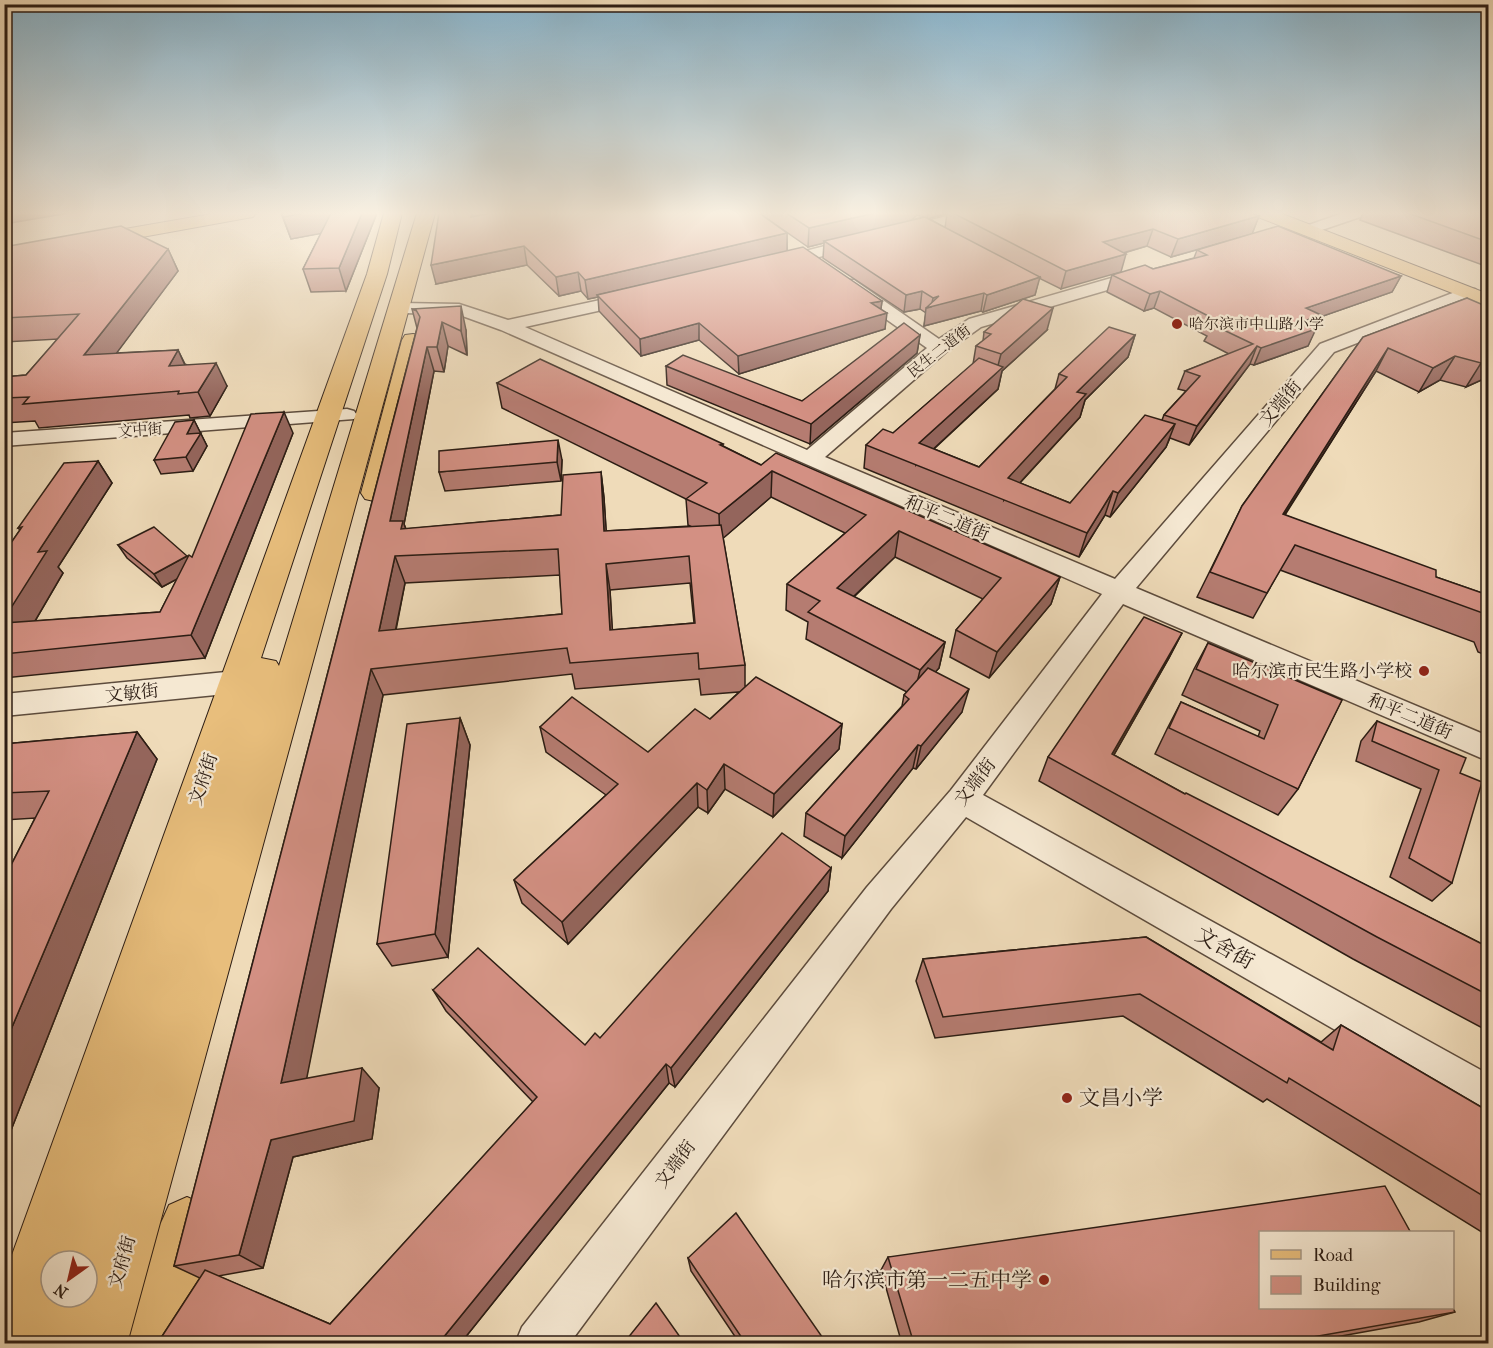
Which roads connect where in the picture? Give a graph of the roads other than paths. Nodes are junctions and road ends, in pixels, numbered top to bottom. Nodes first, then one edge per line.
1 (376, 276) edge
2 (387, 276) edge
3 (416, 276) edge
4 (423, 276) edge
5 (837, 276) edge
6 (1137, 276) edge
7 (1431, 276) edge
8 (1039, 288) edge
9 (657, 292) edge
10 (1482, 296) edge
11 (1060, 299) junction
12 (411, 308) junction
13 (507, 326) junction
14 (939, 348) junction
15 (337, 416) junction
16 (4, 440) edge
17 (810, 459) junction
18 (1119, 591) junction
19 (336, 642) edge
20 (248, 681) junction
21 (4, 705) edge
22 (1488, 749) edge
23 (963, 799) junction
24 (1488, 1096) edge
25 (194, 1194) edge
26 (77, 1249) edge
27 (58, 1309) edge
28 (8, 1344) edge
29 (47, 1344) edge
30 (99, 1344) edge
31 (156, 1344) edge
32 (539, 1344) edge

1 - 15 main road, 文府街
2 - 15 main road, 文府街
3 - 12 main road, 文府街
4 - 12 main road
5 - 14 street
6 - 11 street, 民生二道街
7 - 10 main road
8 - 11 street
9 - 13 street
10 - 18 street, 文端街
11 - 14 street, 民生二道街
12 - 13 street, 和平二道街
12 - 19 main road
12 - 30 main road, 文府街
13 - 17 street, 和平二道街
14 - 17 street, 民生二道街
15 - 16 street, 文中街
15 - 20 main road, 文府街
17 - 18 street, 和平二道街
18 - 22 street, 和平二道街
18 - 23 street, 文端街
20 - 21 street, 文敏街
20 - 26 main road, 文府街
20 - 28 main road, 文府街
23 - 24 street, 文舍街
23 - 32 street, 文端街
25 - 31 main road
27 - 29 main road

